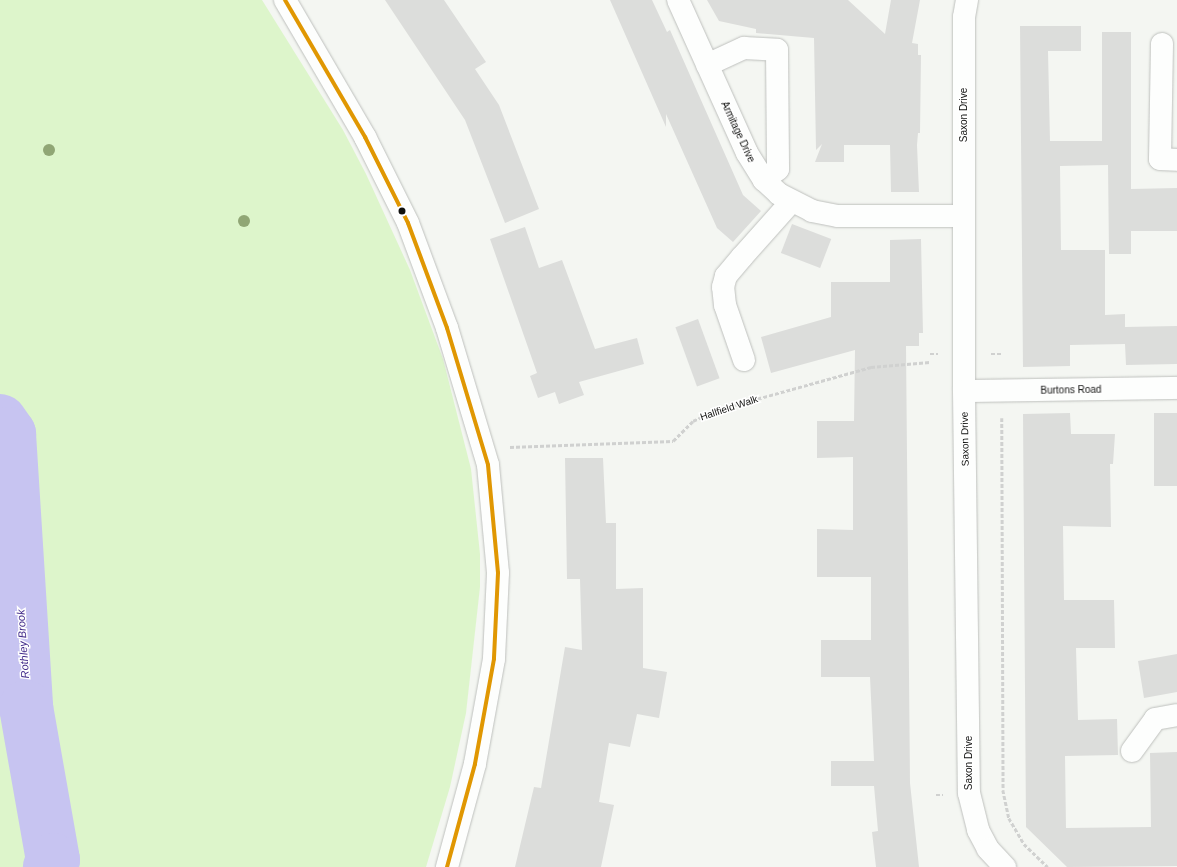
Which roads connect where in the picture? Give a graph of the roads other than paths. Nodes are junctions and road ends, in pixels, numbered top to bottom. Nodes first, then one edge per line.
1 (285, 0) edge
2 (678, 0) edge
3 (966, 0) edge
4 (1162, 44) dead end
5 (707, 65) junction
6 (1177, 160) edge
7 (764, 180) junction
8 (791, 202) junction
9 (964, 216) junction
10 (744, 360) dead end
11 (1177, 388) edge
12 (964, 391) junction
13 (1177, 715) edge
14 (1132, 751) dead end
15 (995, 864) edge
16 (447, 867) edge

1 - 16 street
2 - 5 street, Armitage Drive
3 - 9 street, Saxon Drive
4 - 6 street
5 - 7 street, Armitage Drive
5 - 7 street
7 - 8 street, Armitage Drive
8 - 9 street, Armitage Drive
8 - 10 street
9 - 12 street, Saxon Drive
11 - 12 street, Burtons Road
12 - 15 street, Saxon Drive
13 - 14 street

